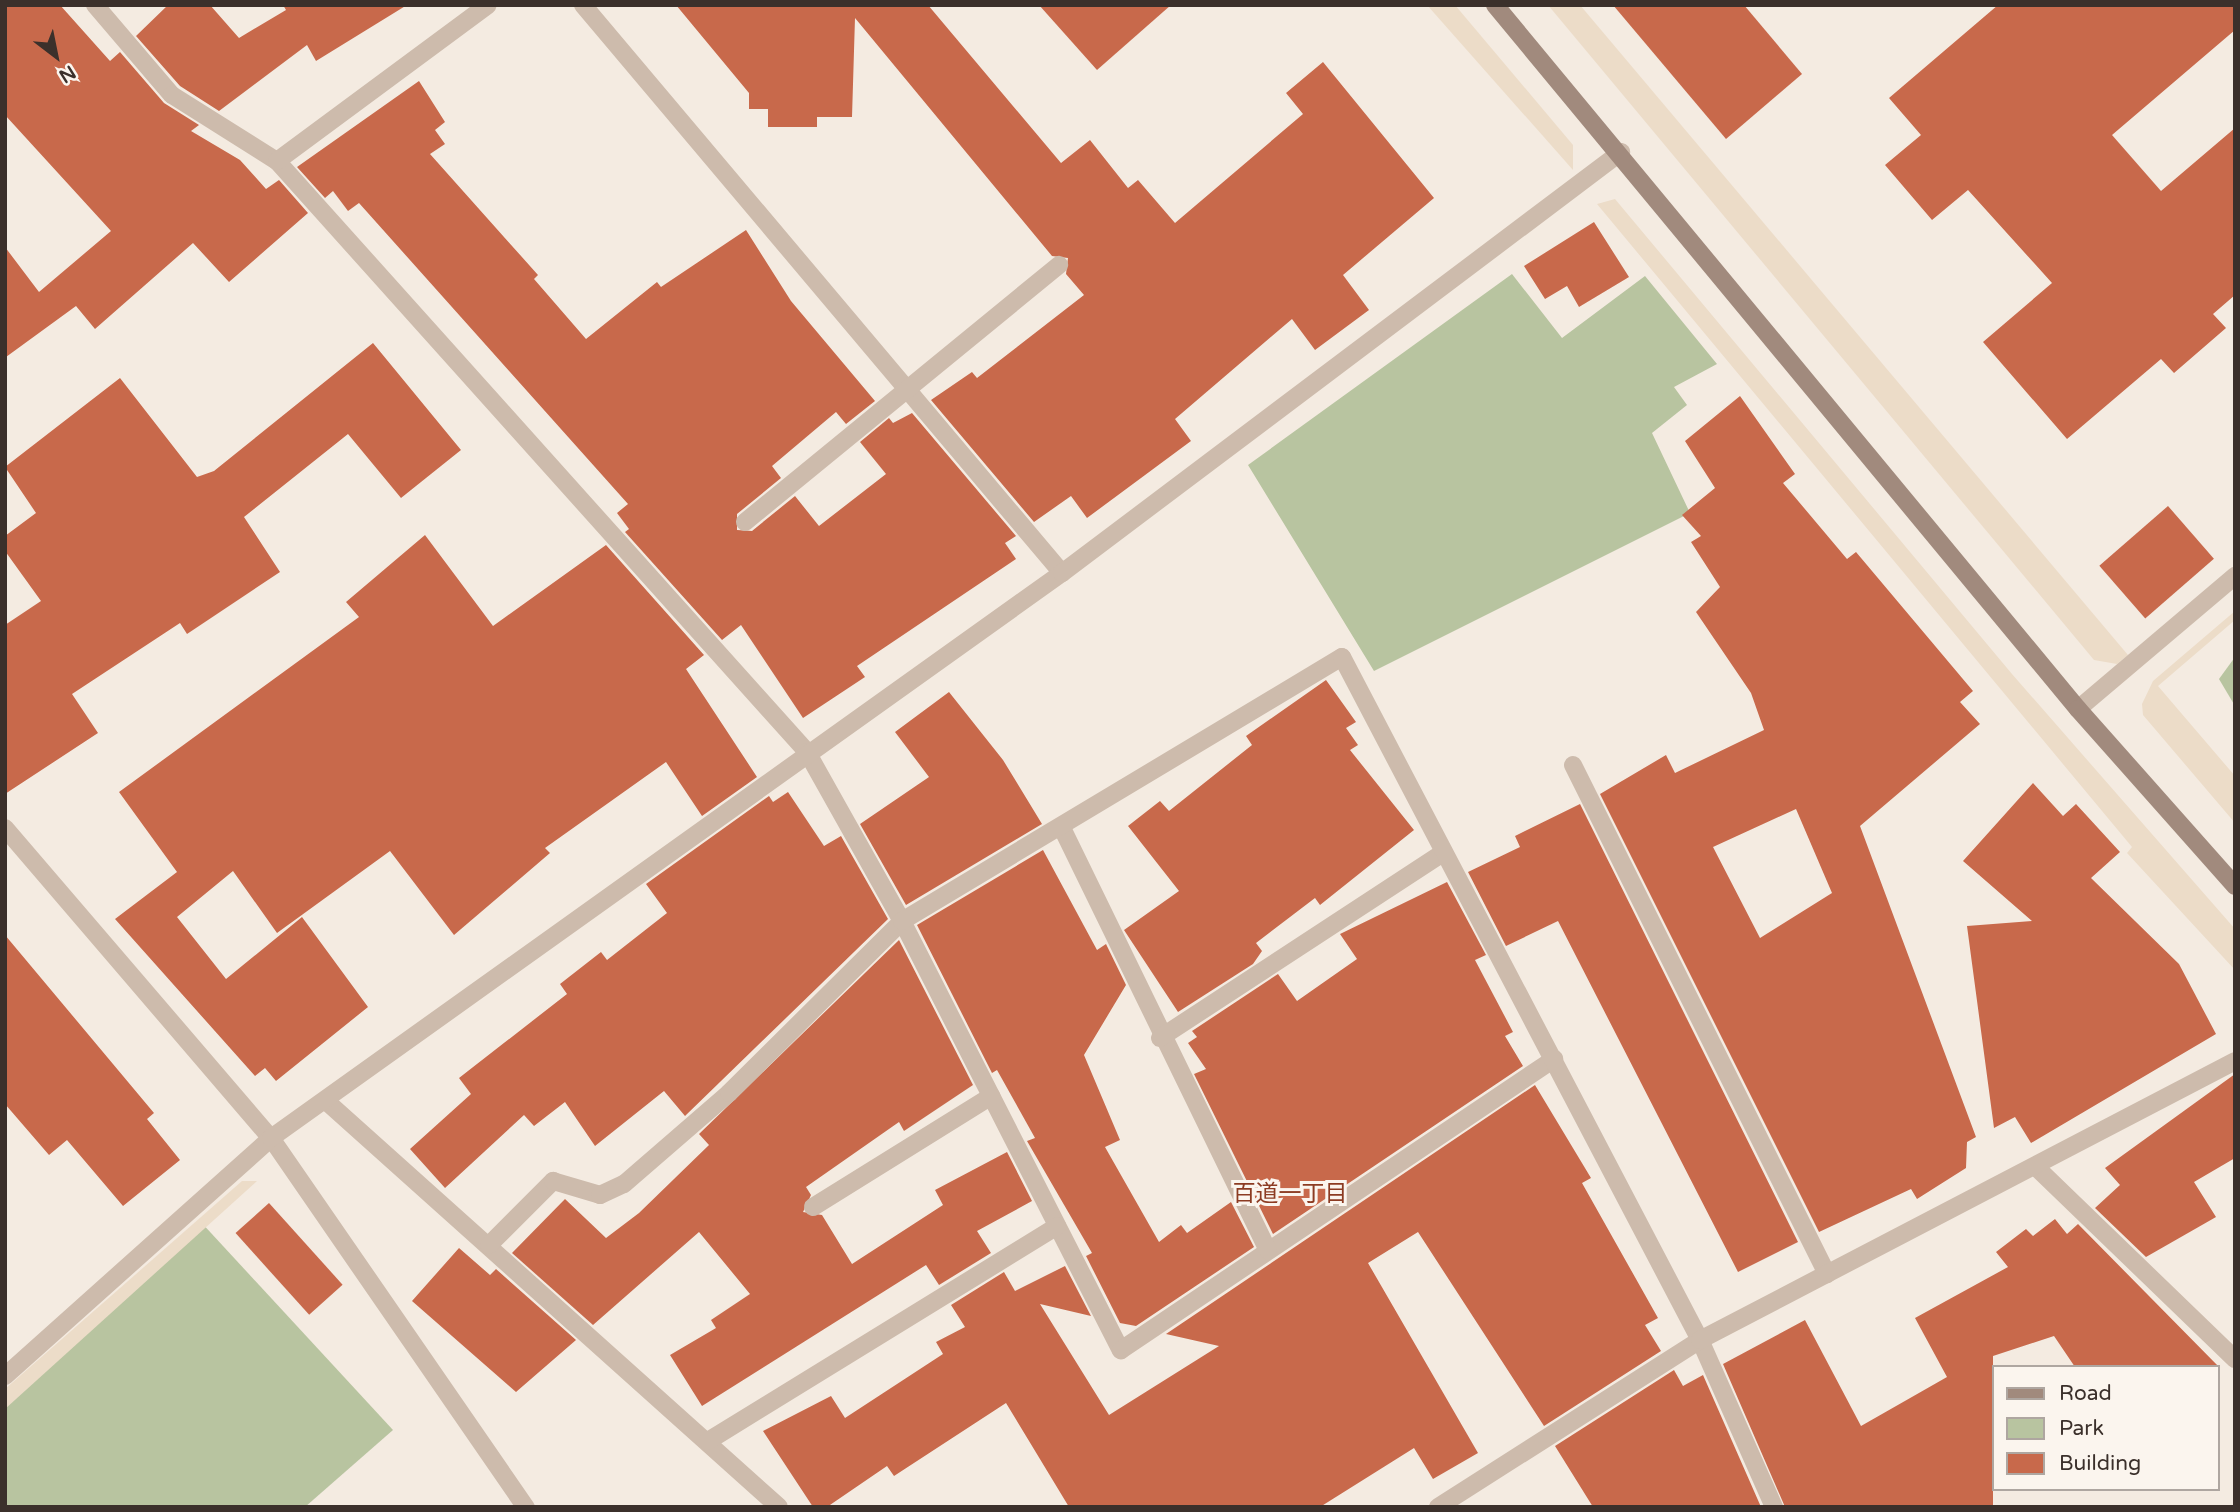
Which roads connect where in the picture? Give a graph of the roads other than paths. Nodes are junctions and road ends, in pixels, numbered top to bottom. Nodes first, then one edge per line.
1 (95, 5) edge
2 (488, 5) edge
3 (583, 5) edge
4 (1494, 5) edge
5 (1621, 152) junction
6 (277, 161) junction
7 (1059, 265) dead end
8 (907, 390) junction
9 (744, 522) dead end
10 (1062, 573) junction
11 (2235, 576) edge
12 (2078, 709) junction
13 (807, 752) junction
14 (1573, 765) dead end
15 (5, 828) edge
16 (1062, 828) junction
17 (1444, 852) junction
18 (2235, 886) edge
19 (902, 921) junction
20 (1160, 1038) junction
21 (1554, 1059) junction
22 (2235, 1061) edge
23 (991, 1096) junction
24 (326, 1101) junction
25 (271, 1138) junction
26 (2037, 1168) junction
27 (813, 1207) dead end
28 (1057, 1226) junction
29 (489, 1245) junction
30 (1268, 1251) junction
31 (1827, 1275) junction
32 (1700, 1340) junction
33 (2235, 1359) edge
34 (5, 1376) edge
35 (708, 1441) junction
36 (526, 1507) edge
37 (779, 1507) edge
38 (1438, 1507) edge
39 (1774, 1507) edge

1 - 6 street
2 - 6 street
3 - 8 street
4 - 5 street
5 - 10 street
5 - 12 street
6 - 13 street
7 - 8 street
8 - 9 street
8 - 10 street
10 - 13 street
11 - 12 street
12 - 18 street
13 - 19 street
13 - 24 street
14 - 31 street
15 - 25 street
16 - 17 street
16 - 19 street
16 - 20 street
17 - 20 street
17 - 21 street
19 - 23 street
19 - 29 street
20 - 30 street
21 - 30 street
21 - 32 street
22 - 26 street
23 - 27 street
23 - 28 street
24 - 25 street
24 - 29 street
25 - 34 street
25 - 36 street
26 - 31 street
26 - 33 street
28 - 30 street
28 - 35 street
29 - 35 street
31 - 32 street
32 - 38 street
32 - 39 street
35 - 37 street

